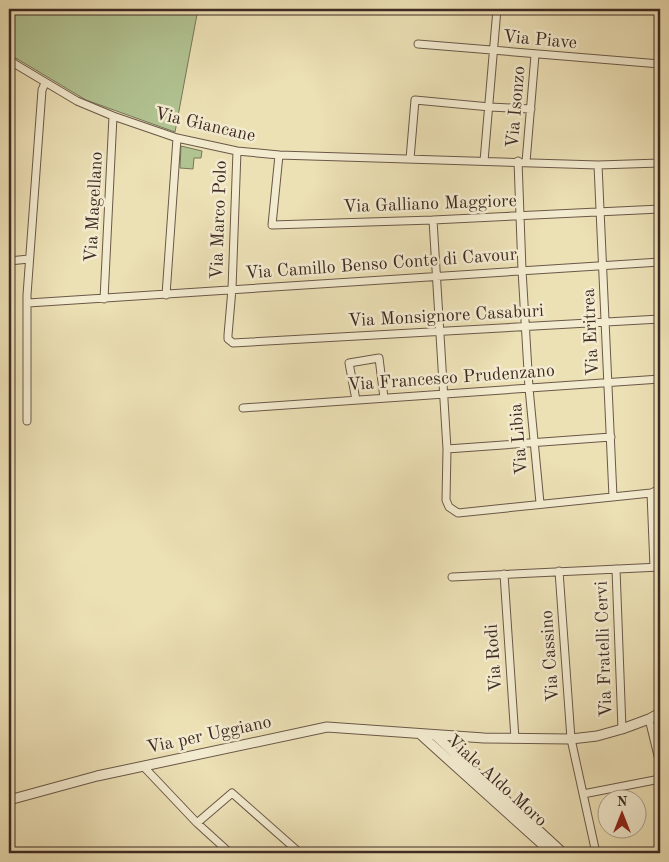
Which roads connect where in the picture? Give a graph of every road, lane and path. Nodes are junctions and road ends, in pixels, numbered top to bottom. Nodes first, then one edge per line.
1 (496, 9) edge
2 (418, 44) dead end
3 (493, 51) junction
4 (535, 55) junction
5 (9, 59) edge
6 (660, 64) edge
7 (45, 82) junction
8 (490, 107) junction
9 (531, 109) junction
10 (113, 116) junction
11 (177, 138) junction
12 (237, 151) junction
13 (279, 155) junction
14 (410, 159) junction
15 (484, 161) junction
16 (518, 162) junction
17 (526, 162) junction
18 (660, 163) edge
19 (598, 165) junction
20 (660, 209) edge
21 (601, 212) junction
22 (520, 215) junction
23 (432, 220) junction
24 (29, 259) junction
25 (9, 261) edge
26 (660, 262) edge
27 (603, 266) junction
28 (522, 270) junction
29 (435, 276) junction
30 (232, 289) junction
31 (166, 295) junction
32 (104, 299) junction
33 (28, 303) junction
34 (660, 319) edge
35 (606, 321) junction
36 (526, 326) junction
37 (439, 331) junction
38 (233, 343) joint
39 (660, 379) edge
40 (609, 382) junction
41 (529, 388) junction
42 (443, 394) junction
43 (384, 398) junction
44 (356, 400) junction
45 (243, 408) dead end
46 (27, 421) dead end
47 (611, 437) junction
48 (535, 443) junction
49 (447, 449) junction
50 (660, 489) edge
51 (651, 493) junction
52 (613, 496) junction
53 (540, 503) junction
54 (657, 567) edge
55 (616, 569) junction
56 (559, 572) junction
57 (504, 574) junction
58 (452, 577) dead end
59 (660, 712) edge
60 (650, 718) junction
61 (622, 729) junction
62 (420, 734) junction
63 (434, 735) junction
64 (571, 738) junction
65 (514, 739) junction
66 (660, 764) edge
67 (143, 766) junction
68 (660, 779) edge
69 (583, 794) junction
70 (9, 800) edge
71 (197, 823) junction
72 (230, 853) edge
73 (300, 853) edge
74 (552, 853) edge
75 (563, 853) edge
76 (596, 853) edge

1 - 3 street
2 - 3 street, Via Piave
3 - 4 street, Via Piave
3 - 8 street
4 - 6 street, Via Piave
4 - 9 street, Via Isonzo
5 - 7 street, Via Giancane
7 - 10 street, Via Giancane
7 - 24 street
8 - 9 street
8 - 14 street
8 - 15 street
9 - 17 street, Via Isonzo
10 - 11 street, Via Giancane
10 - 32 street, Via Magellano
11 - 12 street, Via Giancane
11 - 31 street
12 - 13 street, Via Giancane
12 - 30 street, Via Marco Polo
13 - 14 street, Via Giancane
13 - 23 street, Via Galliano Maggiore
14 - 15 street, Via Giancane
15 - 16 street, Via Giancane
16 - 17 street, Via Giancane
16 - 22 street, Via Libia
17 - 19 street, Via Giancane
18 - 19 street, Via Giancane
19 - 21 street, Via Eritrea
20 - 21 street, Via Galliano Maggiore
21 - 22 street, Via Galliano Maggiore
21 - 27 street, Via Eritrea
22 - 23 street, Via Galliano Maggiore
22 - 28 street, Via Libia
23 - 29 street
24 - 25 street
24 - 33 street
26 - 27 street, Via Camillo Benso Conte di Cavour
27 - 28 street, Via Camillo Benso Conte di Cavour
27 - 35 street, Via Eritrea
28 - 29 street, Via Camillo Benso Conte di Cavour
28 - 36 street, Via Libia
29 - 30 street, Via Camillo Benso Conte di Cavour
29 - 37 street
30 - 31 street, Via Camillo Benso Conte di Cavour
30 - 38 street, Via Marco Polo
31 - 32 street, Via Camillo Benso Conte di Cavour
32 - 33 street, Via Camillo Benso Conte di Cavour
33 - 46 street
34 - 35 street, Via Monsignore Casaburi
35 - 36 street, Via Monsignore Casaburi
35 - 40 street, Via Eritrea
36 - 37 street, Via Monsignore Casaburi
36 - 41 street, Via Libia
37 - 38 street, Via Monsignore Casaburi
37 - 42 street
39 - 40 street, Via Francesco Prudenzano
40 - 41 street, Via Francesco Prudenzano
40 - 47 street, Via Eritrea
41 - 42 street, Via Francesco Prudenzano
41 - 48 street, Via Libia
42 - 43 street, Via Francesco Prudenzano
42 - 49 street
43 - 44 street, Via Francesco Prudenzano
43 - 44 street
44 - 45 street, Via Francesco Prudenzano
47 - 48 street
47 - 52 street, Via Eritrea
48 - 49 street
48 - 53 street, Via Libia
49 - 53 street
50 - 51 street
51 - 52 street
51 - 54 street
52 - 53 street
54 - 55 street
55 - 56 street
55 - 61 street, Via Fratelli Cervi
56 - 57 street
56 - 64 street, Via Cassino
57 - 58 street
57 - 65 street, Via Rodi
59 - 60 street
60 - 61 street
60 - 66 street
61 - 64 street
62 - 63 street, Via per Uggiano
62 - 67 street, Via per Uggiano
62 - 74 street, Viale Aldo Moro
63 - 65 street
63 - 75 street, Viale Aldo Moro
64 - 65 street
64 - 69 street, Via Cassino
67 - 70 street, Via per Uggiano
67 - 71 street
68 - 69 street
69 - 76 street, Via Cassino
71 - 72 street
71 - 73 street

